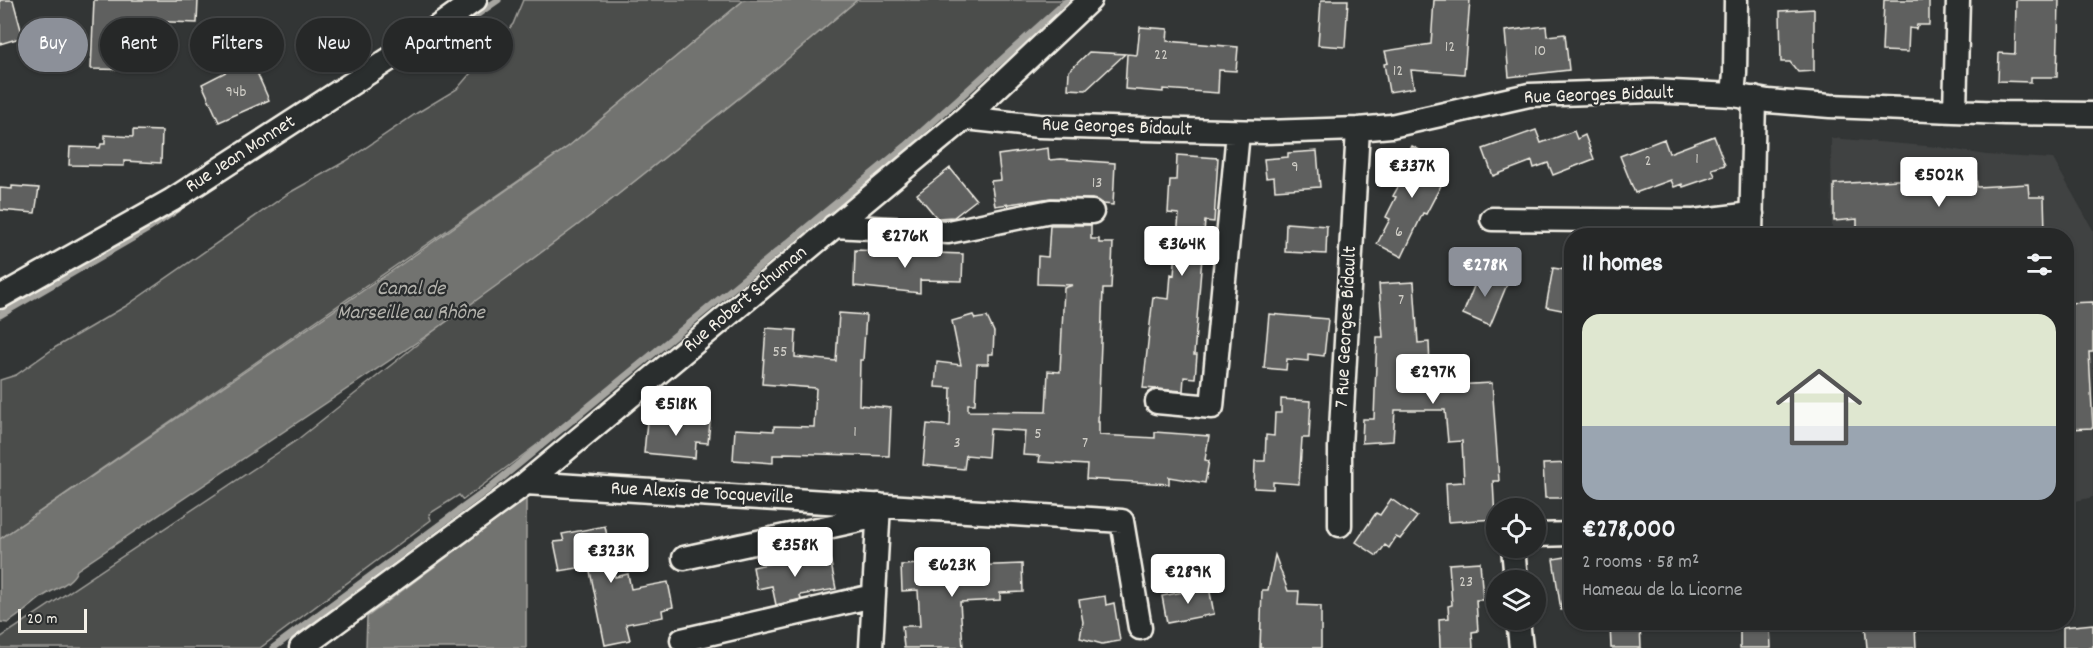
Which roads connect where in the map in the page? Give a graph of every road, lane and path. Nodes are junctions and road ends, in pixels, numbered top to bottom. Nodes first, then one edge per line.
1 (475, 0) edge
2 (1090, 0) edge
3 (1736, 0) edge
4 (1958, 0) edge
5 (1744, 97) junction
6 (1955, 110) junction
7 (2093, 114) edge
8 (965, 118) junction
9 (1358, 129) junction
10 (1238, 132) junction
11 (1092, 212) dead end
12 (1492, 219) dead end
13 (1751, 225) edge
14 (834, 226) junction
15 (0, 297) edge
16 (1156, 402) dead end
17 (526, 483) junction
18 (879, 510) junction
19 (1340, 525) dead end
20 (1564, 534) edge
21 (1546, 535) edge
22 (684, 558) dead end
23 (873, 596) junction
24 (1140, 628) dead end
25 (1519, 630) edge
26 (682, 640) dead end
27 (302, 648) edge
28 (870, 648) edge
29 (1521, 648) edge

1 - 15 street, Rue Jean Monnet
2 - 8 street, Rue Robert Schuman
3 - 5 street
4 - 6 street
5 - 6 street, Rue Georges Bidault
5 - 9 street, Rue Georges Bidault
5 - 13 street
6 - 7 street, Rue Georges Bidault
8 - 10 street, Rue Georges Bidault
8 - 14 street, Rue Robert Schuman
9 - 10 street, Rue Georges Bidault
9 - 19 street, 7 Rue Georges Bidault
10 - 16 street
11 - 14 street
12 - 13 street
14 - 17 street, Rue Robert Schuman
17 - 18 street, Rue Alexis de Tocqueville
17 - 27 street, Rue Robert Schuman
18 - 22 street
18 - 23 street
18 - 24 street, Rue Alexis de Tocqueville
20 - 21 street
23 - 26 street
23 - 28 street
25 - 29 street

